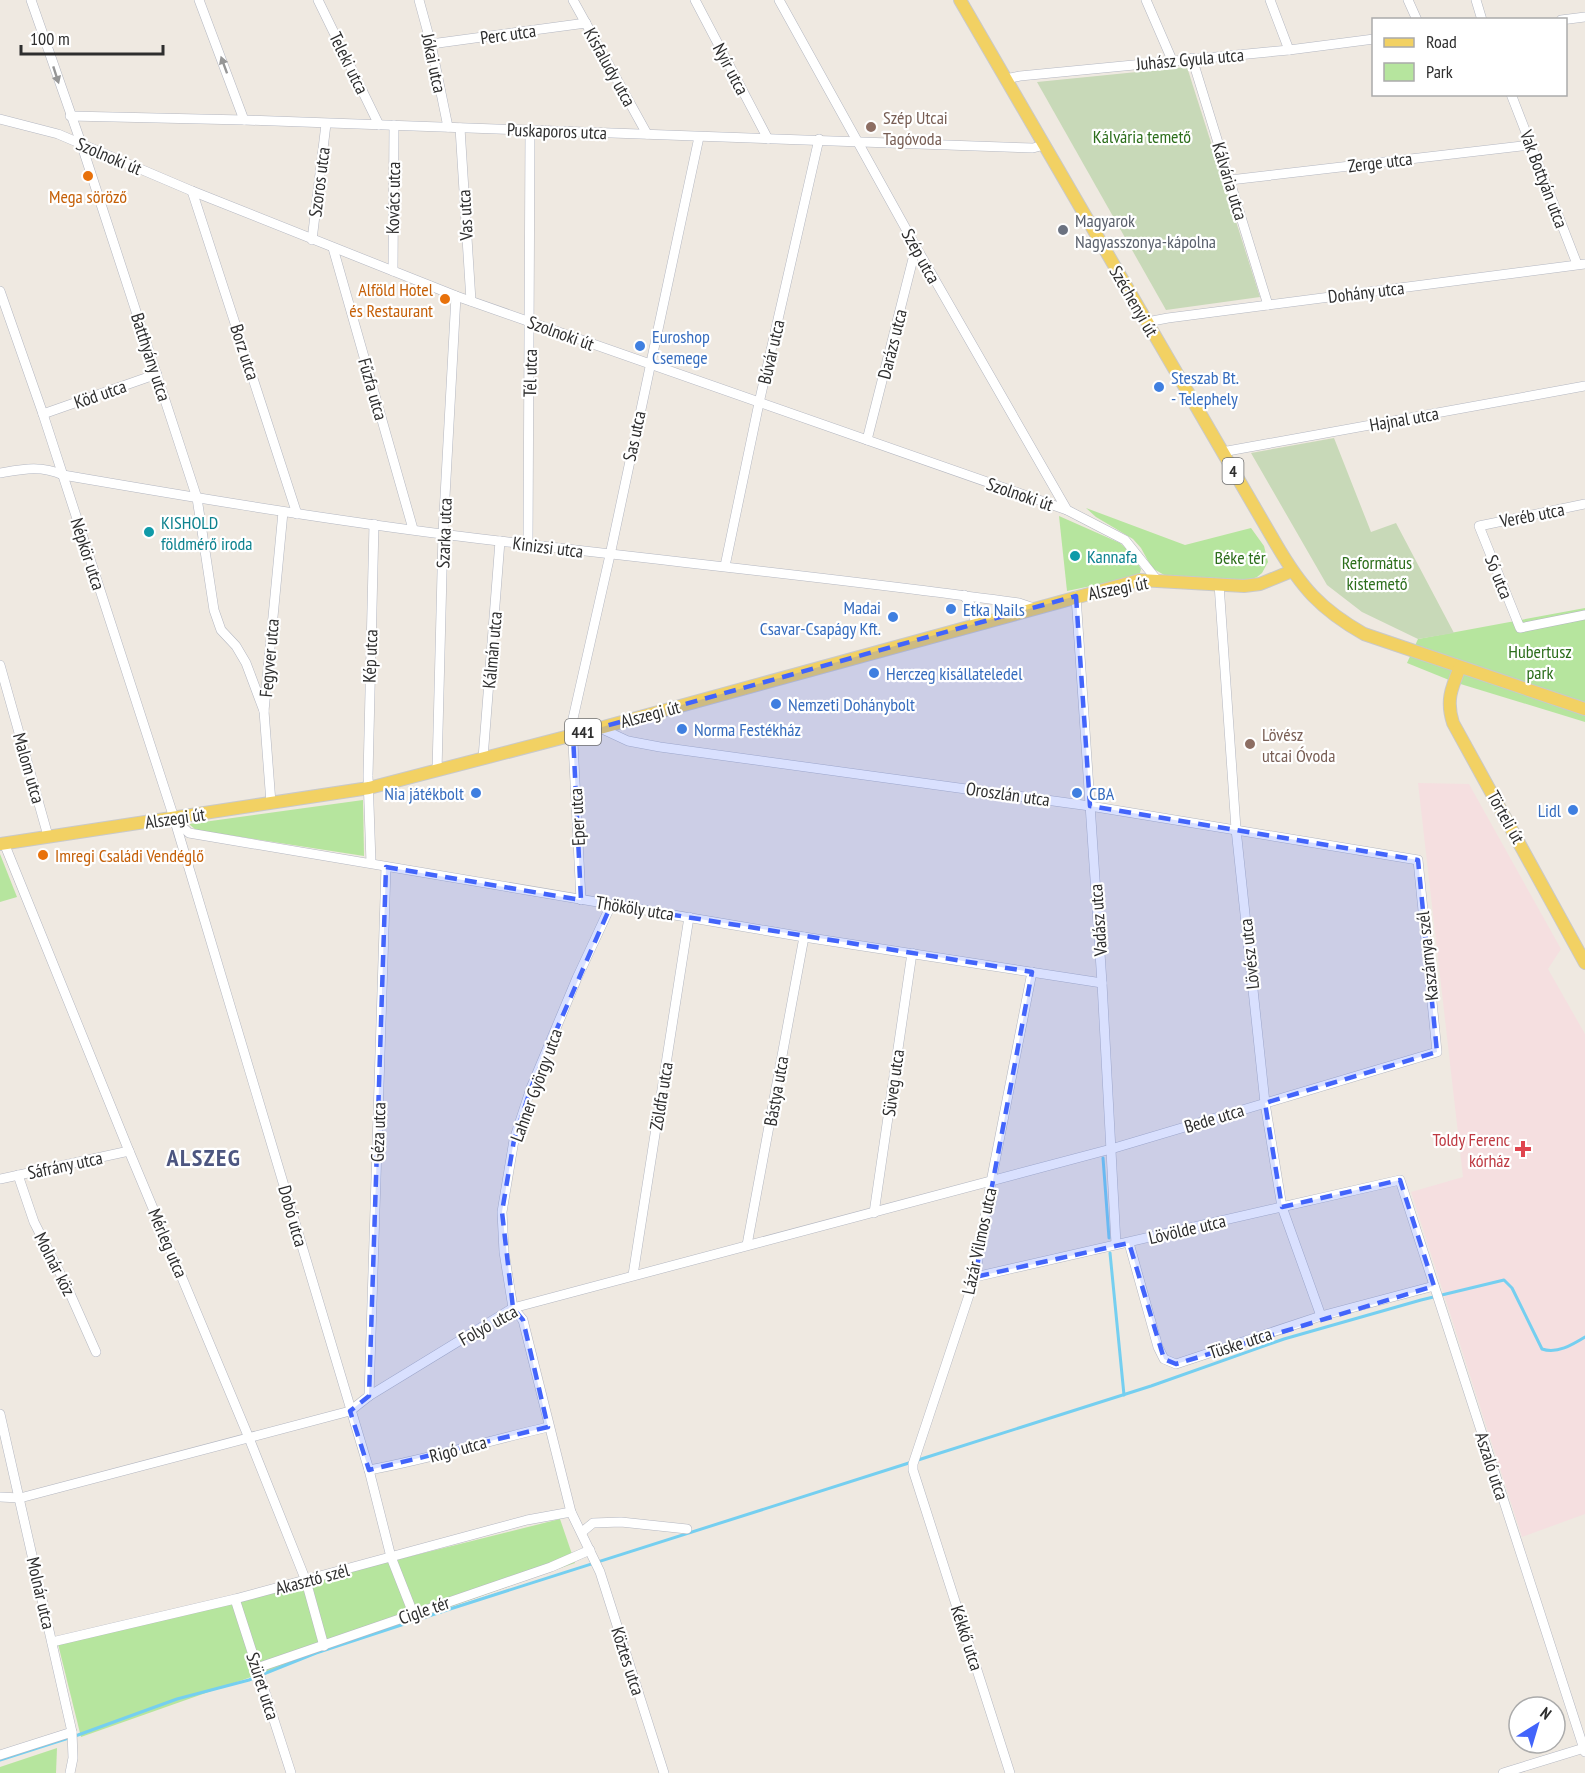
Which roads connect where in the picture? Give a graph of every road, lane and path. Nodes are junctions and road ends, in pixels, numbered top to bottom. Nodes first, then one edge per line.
1 (31, 0) edge
2 (199, 0) edge
3 (318, 0) edge
4 (419, 0) edge
5 (573, 0) edge
6 (695, 0) edge
7 (779, 0) edge
8 (960, 0) edge
9 (1146, 0) edge
10 (1270, 0) edge
11 (1408, 0) edge
12 (1476, 0) edge
13 (1585, 17) edge
14 (1416, 18) edge
15 (1481, 18) edge
16 (1567, 19) edge
17 (586, 23) junction
18 (1372, 39) edge
19 (431, 44) junction
20 (1289, 50) junction
21 (1192, 58) junction
22 (1172, 60) junction
23 (1006, 80) junction
24 (1512, 96) edge
25 (70, 116) junction
26 (0, 118) edge
27 (244, 120) junction
28 (326, 124) junction
29 (379, 125) junction
30 (394, 126) junction
31 (448, 127) junction
32 (460, 128) junction
33 (530, 131) junction
34 (646, 134) junction
35 (699, 137) junction
36 (768, 139) junction
37 (819, 139) junction
38 (858, 141) junction
39 (81, 143) junction
40 (1044, 145) junction
41 (1530, 145) junction
42 (1230, 180) junction
43 (192, 191) junction
44 (312, 240) junction
45 (916, 247) junction
46 (333, 248) junction
47 (1581, 264) edge
48 (393, 271) junction
49 (0, 291) edge
50 (456, 296) junction
51 (471, 301) junction
52 (1268, 305) junction
53 (530, 321) junction
54 (1147, 322) junction
55 (649, 365) junction
56 (157, 374) junction
57 (1585, 386) edge
58 (759, 403) junction
59 (43, 414) junction
60 (867, 440) junction
61 (1222, 452) junction
62 (0, 473) edge
63 (63, 475) junction
64 (197, 498) junction
65 (1585, 504) edge
66 (1067, 510) junction
67 (284, 512) junction
68 (297, 514) junction
69 (374, 524) junction
70 (1479, 526) joint
71 (412, 529) junction
72 (443, 533) junction
73 (500, 541) junction
74 (528, 544) junction
75 (1276, 544) junction
76 (610, 555) junction
77 (725, 566) junction
78 (1292, 571) junction
79 (1156, 580) junction
80 (1219, 584) junction
81 (1260, 584) junction
82 (964, 595) junction
83 (1076, 596) junction
84 (1034, 608) junction
85 (1585, 615) edge
86 (976, 624) junction
87 (0, 665) edge
88 (1460, 667) junction
89 (1585, 710) edge
90 (264, 711) junction
91 (600, 728) junction
92 (573, 735) junction
93 (483, 758) junction
94 (436, 771) junction
95 (369, 788) junction
96 (270, 803) junction
97 (1090, 806) junction
98 (174, 818) junction
99 (1236, 830) junction
100 (48, 836) junction
101 (2, 843) edge
102 (1418, 860) joint
103 (371, 863) junction
104 (386, 867) junction
105 (581, 900) junction
106 (611, 905) junction
107 (689, 917) junction
108 (804, 937) junction
109 (912, 953) junction
110 (1585, 963) edge
111 (1032, 972) junction
112 (1102, 983) junction
113 (1437, 1052) joint
114 (1265, 1103) junction
115 (1111, 1149) junction
116 (129, 1151) junction
117 (18, 1175) junction
118 (0, 1179) edge
119 (1400, 1180) joint
120 (991, 1182) junction
121 (1282, 1207) junction
122 (874, 1213) junction
123 (1129, 1243) junction
124 (1116, 1244) junction
125 (747, 1245) junction
126 (633, 1275) junction
127 (975, 1277) junction
128 (1435, 1288) junction
129 (513, 1308) junction
130 (1321, 1316) junction
131 (96, 1352) dead end
132 (369, 1396) junction
133 (350, 1411) junction
134 (0, 1414) edge
135 (548, 1427) junction
136 (249, 1438) junction
137 (369, 1470) junction
138 (0, 1497) edge
139 (20, 1498) junction
140 (924, 1503) joint
141 (571, 1512) junction
142 (687, 1529) dead end
143 (582, 1532) junction
144 (590, 1550) junction
145 (391, 1557) junction
146 (306, 1581) junction
147 (235, 1599) junction
148 (413, 1613) junction
149 (52, 1642) junction
150 (324, 1646) junction
151 (259, 1673) junction
152 (72, 1736) junction
153 (1584, 1750) edge
154 (0, 1755) edge
155 (70, 1773) edge
156 (291, 1773) edge
157 (664, 1773) edge
158 (1010, 1773) edge
159 (1503, 1773) edge

1 -> 25 street, Batthyány utca
27 -> 2 street
3 - 29 street, Teleki utca
4 - 19 street, Jókai utca
5 - 17 street, Kisfaludy utca
6 - 36 street, Nyír utca
7 - 38 street, Szép utca
8 - 23 main road, Széchenyi út / 4
9 - 22 street
10 - 20 street
11 - 14 street
12 - 15 street
13 - 16 street
17 - 19 street, Perc utca
17 - 34 street, Kisfaludy utca
18 - 20 street, Juhász Gyula utca
19 - 31 street, Jókai utca
20 - 21 street, Juhász Gyula utca
21 - 22 street, Juhász Gyula utca
21 - 42 street, Kálvária utca
22 - 23 street, Juhász Gyula utca
23 - 40 main road, Széchenyi út / 4
24 - 41 street, Vak Bottyán utca
25 - 27 street, Puskaporos utca
25 - 39 street, Batthyány utca
26 - 39 street, Szolnoki út
27 - 28 street, Puskaporos utca
28 - 29 street, Puskaporos utca
28 - 44 street, Szoros utca
29 - 30 street, Puskaporos utca
30 - 31 street, Puskaporos utca
30 - 48 street, Kovács utca
31 - 32 street, Puskaporos utca
32 - 33 street, Puskaporos utca
32 - 51 street, Vas utca
33 - 34 street, Puskaporos utca
33 - 53 street, Tél utca
34 - 35 street, Puskaporos utca
35 - 36 street, Puskaporos utca
35 - 55 street, Sas utca
36 - 37 street, Puskaporos utca
37 - 38 street, Puskaporos utca
37 - 58 street, Búvár utca
38 - 40 street, Puskaporos utca
38 - 45 street, Szép utca
39 - 43 street, Szolnoki út
39 - 56 street, Batthyány utca
40 - 54 main road, Széchenyi út / 4
41 - 42 street, Zerge utca
41 - 47 street, Vak Bottyán utca
42 - 52 street, Kálvária utca
43 - 44 street, Szolnoki út
43 - 68 street, Borz utca
44 - 46 street, Szolnoki út
45 - 60 street, Darázs utca
45 - 66 street, Szép utca
46 - 48 street, Szolnoki út
46 - 71 street, Fűzfa utca
47 - 52 street, Dohány utca
48 - 50 street, Szolnoki út
49 - 59 street, Népkör utca
50 - 51 street, Szolnoki út
50 - 72 street, Szarka utca
51 - 53 street, Szolnoki út
52 - 54 street, Dohány utca
53 - 55 street, Szolnoki út
53 - 74 street, Tél utca
54 - 61 main road, Széchenyi út / 4
55 - 58 street, Szolnoki út
55 - 76 street, Sas utca
56 - 59 street, Köd utca
56 - 64 street, Batthyány utca
57 - 61 street, Hajnal utca
58 - 60 street, Szolnoki út
58 - 77 street, Búvár utca
59 - 63 street, Népkör utca
60 - 66 street, Szolnoki út
61 - 75 main road, Széchenyi út / 4
62 - 63 street, Kinizsi utca
63 - 64 street, Kinizsi utca
63 - 98 street, Népkör utca
64 - 67 street, Kinizsi utca
64 - 90 street, Batthyány utca
65 - 70 street, Veréb utca
66 - 79 street, Szolnoki út
67 - 68 street, Kinizsi utca
67 - 90 street, Fegyver utca
68 - 69 street, Kinizsi utca
69 - 71 street, Kinizsi utca
69 - 95 street, Kép utca
70 - 85 street, Só utca
71 - 72 street, Kinizsi utca
72 - 73 street, Kinizsi utca
72 - 94 street, Szarka utca
73 - 74 street, Kinizsi utca
73 - 93 street, Kálmán utca
74 - 76 street, Kinizsi utca
75 - 78 main road, Széchenyi út / 4
75 - 81 main road
76 - 77 street, Kinizsi utca
76 - 92 street, Sas utca
77 - 82 street, Kinizsi utca
78 - 81 main road, Alszegi út / 441
78 - 88 main road, Széchenyi út / 4
79 - 80 main road, Alszegi út / 441
79 - 83 main road, Alszegi út / 441
80 - 81 main road, Alszegi út / 441
80 - 99 street, Lövész utca
82 - 84 street, Kinizsi utca
82 - 86 street
83 - 84 main road, Alszegi út / 441
83 - 97 street, Vadász utca
84 - 86 main road, Alszegi út / 441
86 - 91 main road, Alszegi út / 441
87 - 100 street, Malom utca
88 - 89 main road, 4
88 - 110 main road, Törteli út
90 - 96 street, Fegyver utca
91 - 92 main road, Alszegi út / 441
91 - 97 street, Oroszlán utca
92 - 93 main road, Alszegi út / 441
92 - 105 street, Eper utca
93 - 94 main road, Alszegi út / 441
94 - 95 main road, Alszegi út / 441
95 - 96 main road, Alszegi út / 441
95 - 103 street
96 - 98 main road, Alszegi út / 441
97 - 99 street, Oroszlán utca
97 - 112 street, Vadász utca
98 - 100 main road, Alszegi út / 441
98 - 103 street, Thököly utca
98 - 133 street, Dobó utca
99 - 102 street, Oroszlán utca
99 - 114 street, Lövész utca
100 - 101 main road, Alszegi út / 441
101 - 116 street, Mérleg utca
102 - 113 street, Kaszárnya szél
103 - 104 street, Thököly utca
104 - 105 street, Thököly utca
104 - 132 street, Géza utca
105 - 106 street, Thököly utca
106 - 107 street, Thököly utca
106 - 129 street, Lahner György utca
107 - 108 street, Thököly utca
107 - 126 street, Zöldfa utca
108 - 109 street, Thököly utca
108 - 125 street, Bástya utca
109 - 111 street, Thököly utca
109 - 122 street, Süveg utca
111 - 112 street, Thököly utca
111 - 120 street, Lázár Vilmos utca
112 - 115 street, Vadász utca
113 - 114 street, Bede utca
114 - 115 street, Bede utca
114 - 121 street, Lövész utca
115 - 120 street, Bede utca
115 - 124 street, Vadász utca
116 - 117 street, Sáfrány utca
116 - 136 street, Mérleg utca
117 - 118 street, Sáfrány utca
117 - 131 street, Molnár köz
119 - 121 street, Lövölde utca
119 - 128 street, Aszaló utca
120 - 122 street, Folyó utca
120 - 127 street, Lázár Vilmos utca
121 - 123 street, Lövölde utca
121 - 130 street, Lövész utca
122 - 125 street, Folyó utca
123 - 124 street, Lövölde utca
123 - 130 street, Tüske utca
124 - 127 street, Lövölde utca
125 - 126 street, Folyó utca
126 - 129 street, Folyó utca
127 - 140 street, Lázár Vilmos utca
128 - 130 street, Tüske utca
128 - 153 street, Aszaló utca
129 - 132 street, Folyó utca
129 - 135 street, Lahner György utca
132 - 133 street, Folyó utca
133 - 136 street, Folyó utca
133 - 137 street, Dobó utca
134 - 139 street, Molnár utca
135 - 137 street, Rigó utca
135 - 141 street, Lahner György utca
136 - 139 street, Folyó utca
136 - 146 street, Mérleg utca
137 - 145 street, Dobó utca
138 - 139 street, Folyó utca
139 - 149 street, Molnár utca
140 - 158 street, Kékkő utca
141 - 143 street, Lahner György utca
141 - 145 street, Akasztó szél
142 - 143 street
143 - 144 street, Lahner György utca
144 - 148 street, Cigle tér
144 - 157 street, Köztes utca
145 - 146 street, Akasztó szél
145 - 148 street, Dobó utca
146 - 147 street, Akasztó szél
146 - 150 street, Mérleg utca
147 - 149 street, Akasztó szél
147 - 151 street, Szüret utca
148 - 150 street, Cigle tér
149 - 152 street, Molnár utca
150 - 151 street, Cigle tér
151 - 156 street, Szüret utca
152 - 154 street
152 - 155 street, Molnár utca
153 - 159 street

